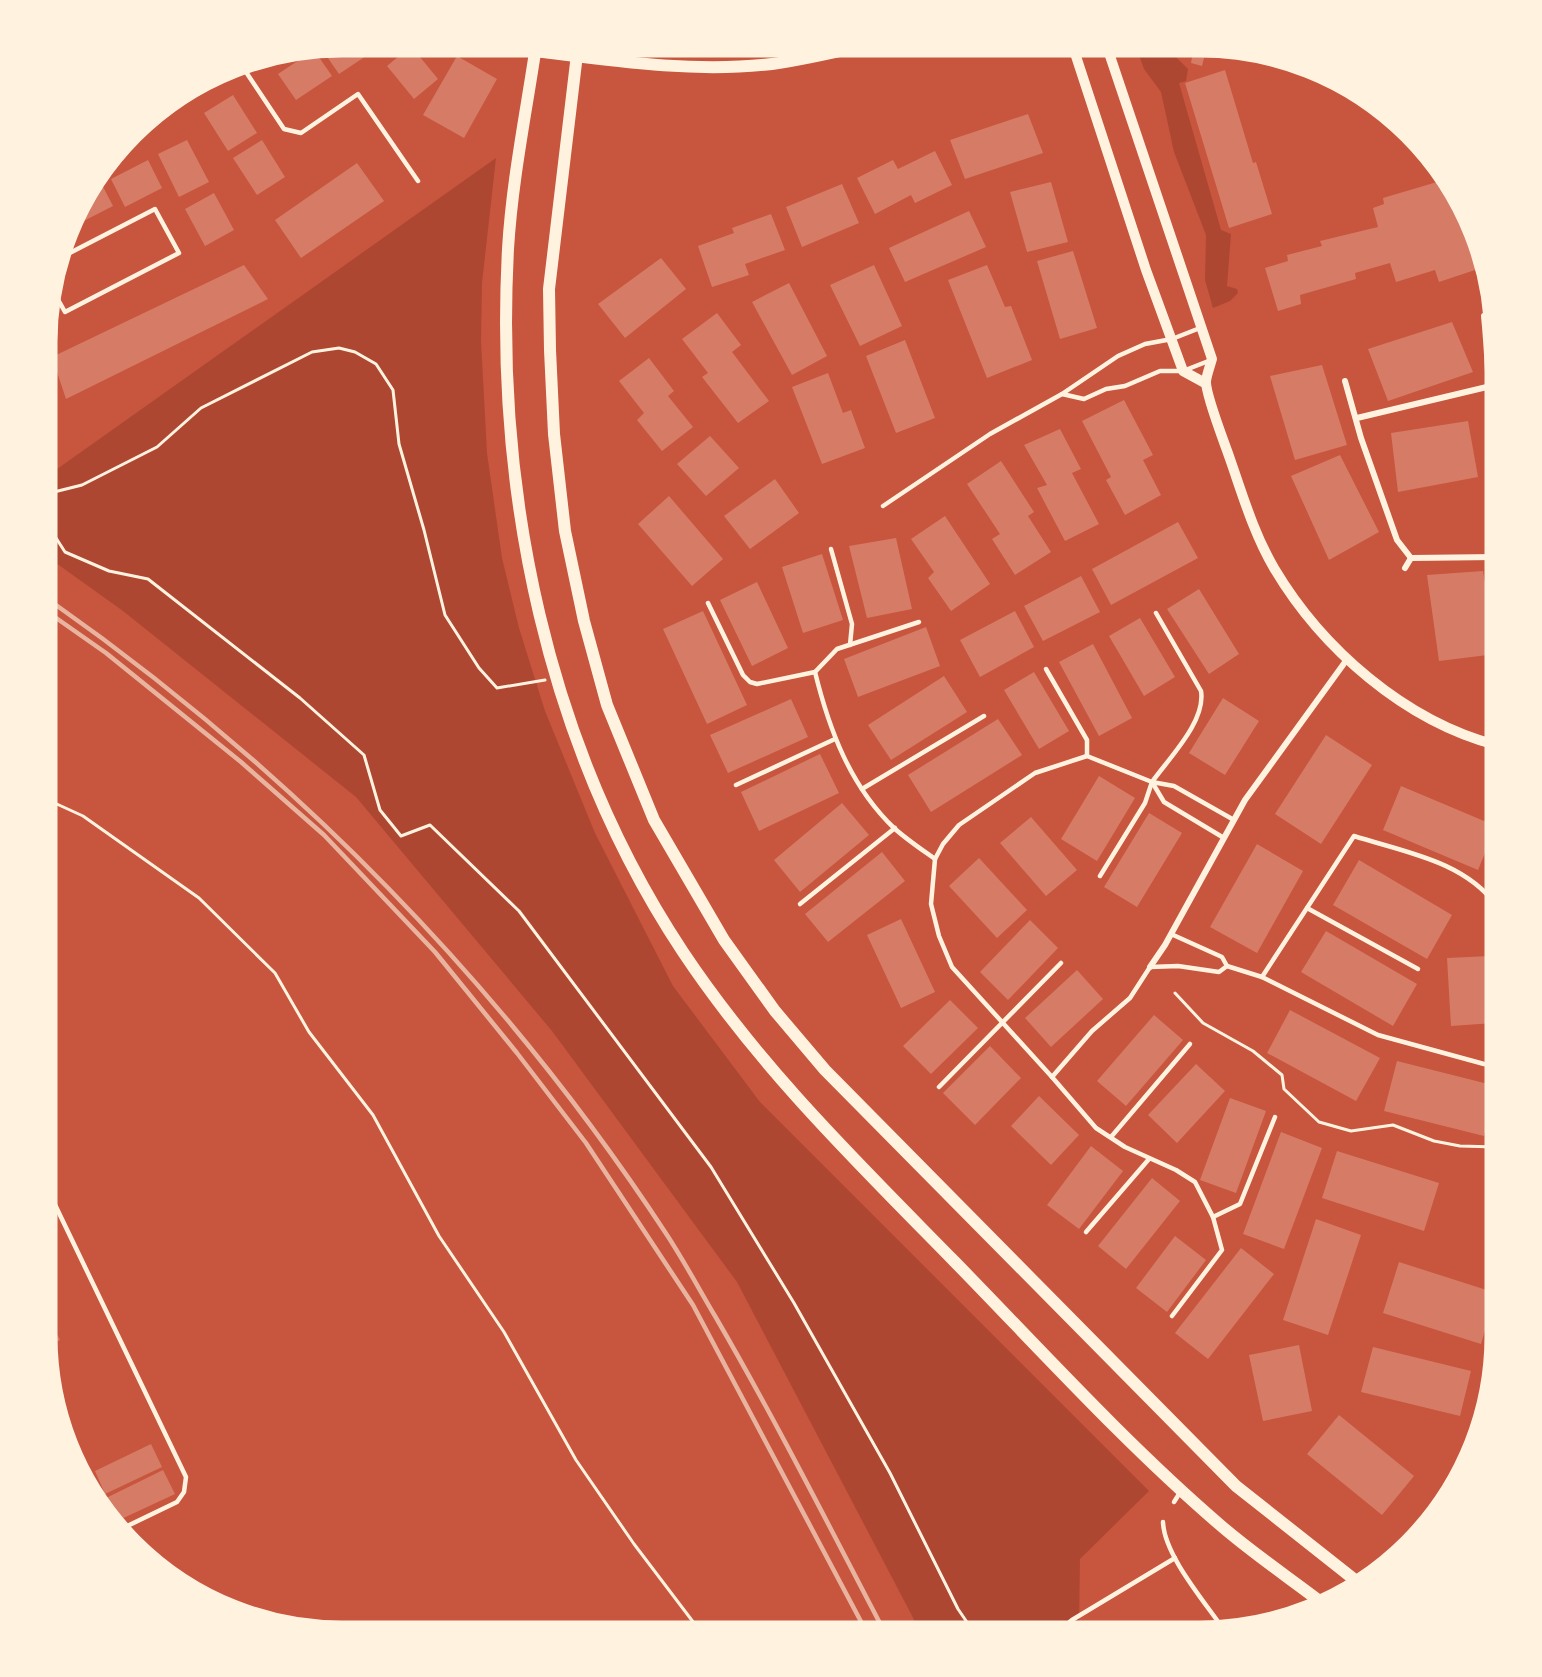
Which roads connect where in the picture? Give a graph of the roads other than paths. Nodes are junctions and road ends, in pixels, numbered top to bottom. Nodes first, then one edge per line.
1 (535, 56) edge
2 (577, 56) edge
3 (607, 56) edge
4 (812, 56) edge
5 (1076, 56) edge
6 (1110, 56) edge
7 (246, 72) dead end
8 (418, 181) dead end
9 (70, 253) edge
10 (59, 301) edge
11 (1484, 316) dead end
12 (1202, 328) junction
13 (1486, 336) edge
14 (1172, 339) junction
15 (1212, 359) junction
16 (1184, 370) junction
17 (1345, 381) dead end
18 (1205, 383) junction
19 (1486, 387) edge
20 (1062, 394) junction
21 (1357, 418) junction
22 (883, 506) dead end
23 (831, 549) dead end
24 (1486, 557) edge
25 (1411, 558) junction
26 (1405, 568) dead end
27 (708, 603) dead end
28 (1156, 613) dead end
29 (919, 622) dead end
30 (850, 645) junction
31 (1348, 658) junction
32 (1046, 669) dead end
33 (814, 672) junction
34 (984, 716) dead end
35 (835, 739) junction
36 (1486, 742) edge
37 (1087, 756) junction
38 (1152, 782) junction
39 (736, 785) dead end
40 (862, 789) junction
41 (1234, 820) junction
42 (894, 828) junction
43 (1224, 838) junction
44 (935, 860) junction
45 (1100, 876) dead end
46 (1486, 893) edge
47 (800, 904) dead end
48 (1307, 908) junction
49 (1171, 934) junction
50 (1061, 963) dead end
51 (1227, 966) junction
52 (1150, 967) junction
53 (1418, 969) dead end
54 (1262, 977) junction
55 (1002, 1020) junction
56 (1190, 1044) dead end
57 (1486, 1064) edge
58 (1052, 1077) junction
59 (939, 1087) dead end
60 (1275, 1117) dead end
61 (1110, 1137) junction
62 (1149, 1159) junction
63 (56, 1207) edge
64 (1212, 1216) junction
65 (1086, 1232) dead end
66 (1172, 1316) dead end
67 (1183, 1489) junction
68 (1174, 1502) dead end
69 (1163, 1522) dead end
70 (128, 1526) edge
71 (1175, 1558) junction
72 (1352, 1578) edge
73 (1315, 1598) edge
74 (1218, 1621) edge
75 (1070, 1622) edge

1 - 67 main road
2 - 72 main road
3 - 4 main road
5 - 14 street
6 - 12 street
7 - 8 lane
9 - 10 lane
11 - 13 street
12 - 14 lane
12 - 15 street
14 - 16 street
14 - 20 lane
15 - 16 lane
15 - 18 street
16 - 18 street
16 - 20 lane
17 - 21 street
18 - 31 street
19 - 21 street
20 - 22 lane
21 - 25 street
23 - 30 lane
24 - 25 street
25 - 26 street
27 - 33 lane
28 - 38 lane
29 - 30 lane
30 - 33 lane
31 - 36 street
31 - 41 street
32 - 37 lane
33 - 35 lane
34 - 40 lane
35 - 39 lane
35 - 40 lane
37 - 38 lane
37 - 44 lane
38 - 41 lane
38 - 43 lane
38 - 45 lane
40 - 42 lane
41 - 43 street
42 - 44 lane
42 - 47 lane
43 - 49 street
44 - 55 lane
46 - 48 lane
48 - 53 lane
48 - 54 lane
49 - 51 lane
49 - 52 street
50 - 55 lane
51 - 52 lane
51 - 54 lane
52 - 58 lane
54 - 57 lane
55 - 58 lane
55 - 59 lane
56 - 61 lane
58 - 61 lane
60 - 64 lane
61 - 62 lane
62 - 64 lane
62 - 65 lane
63 - 70 lane
64 - 66 lane
67 - 68 lane
67 - 73 main road
69 - 71 lane
71 - 74 lane
71 - 75 lane

